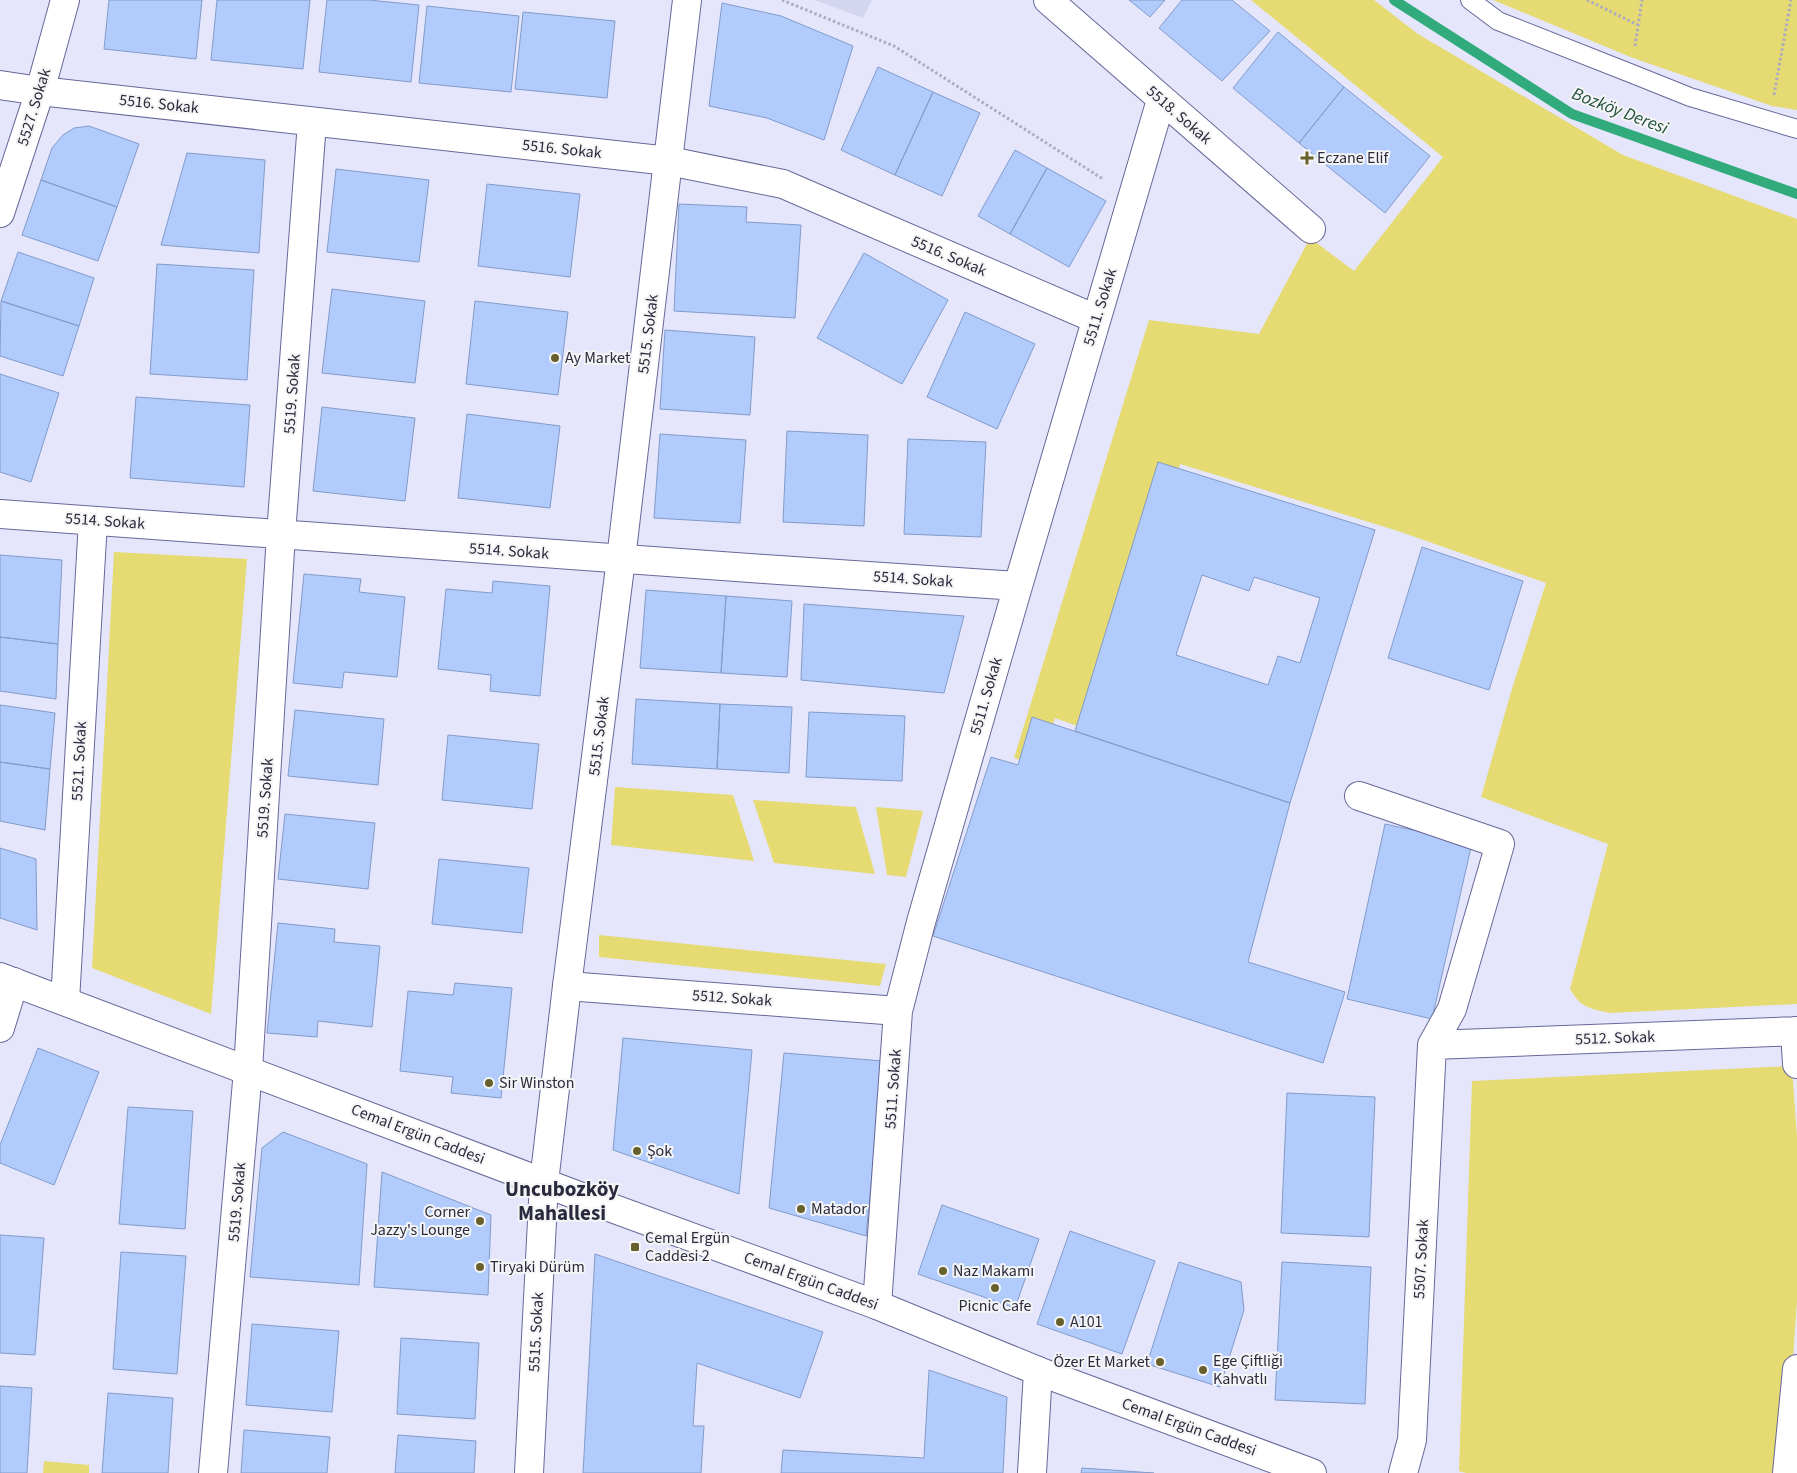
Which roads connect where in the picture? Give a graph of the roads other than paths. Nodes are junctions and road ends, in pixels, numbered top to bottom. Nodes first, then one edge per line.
1 (65, 0) edge
2 (687, 0) edge
3 (1048, 0) edge
4 (1470, 0) edge
5 (0, 85) edge
6 (40, 91) junction
7 (1160, 100) junction
8 (312, 122) junction
9 (1797, 129) edge
10 (668, 161) junction
11 (0, 213) edge
12 (1311, 229) dead end
13 (1096, 319) junction
14 (0, 514) edge
15 (93, 521) junction
16 (281, 534) junction
17 (621, 559) junction
18 (1018, 586) junction
19 (1358, 796) dead end
20 (7, 979) edge
21 (567, 986) junction
22 (66, 1001) junction
23 (898, 1011) junction
24 (0, 1028) edge
25 (1796, 1031) edge
26 (1432, 1045) junction
27 (1797, 1064) edge
28 (248, 1070) junction
29 (544, 1182) junction
30 (877, 1305) junction
31 (1797, 1370) edge
32 (1038, 1371) junction
33 (213, 1473) edge
34 (529, 1473) edge
35 (1032, 1473) edge
36 (1312, 1473) edge
37 (1404, 1473) edge
38 (1787, 1473) edge

1 - 6 street, 5527. Sokak
2 - 10 street, 5515. Sokak
3 - 7 street, 5518. Sokak
4 - 9 lane
5 - 6 street, 5516. Sokak
6 - 8 street, 5516. Sokak
6 - 11 street, 5527. Sokak
7 - 12 street, 5518. Sokak
7 - 13 street, 5511. Sokak
8 - 10 street, 5516. Sokak
8 - 16 street, 5519. Sokak
10 - 13 street, 5516. Sokak
10 - 17 street, 5515. Sokak
13 - 18 street, 5511. Sokak
14 - 15 street, 5514. Sokak
15 - 16 street, 5514. Sokak
15 - 22 street, 5521. Sokak
16 - 17 street, 5514. Sokak
16 - 28 street, 5519. Sokak
17 - 18 street, 5514. Sokak
17 - 21 street, 5515. Sokak
18 - 23 street, 5511. Sokak
19 - 26 street
20 - 22 street, Cemal Ergün Caddesi
20 - 24 street
21 - 23 street, 5512. Sokak
21 - 29 street, 5515. Sokak
22 - 28 street, Cemal Ergün Caddesi
23 - 30 street, 5511. Sokak
25 - 26 street, 5512. Sokak
25 - 27 street
26 - 37 street, 5507. Sokak
28 - 29 street, Cemal Ergün Caddesi
28 - 33 street, 5519. Sokak
29 - 30 street, Cemal Ergün Caddesi
29 - 34 street, 5515. Sokak
30 - 32 street, Cemal Ergün Caddesi
31 - 38 street
32 - 35 street
32 - 36 street, Cemal Ergün Caddesi

